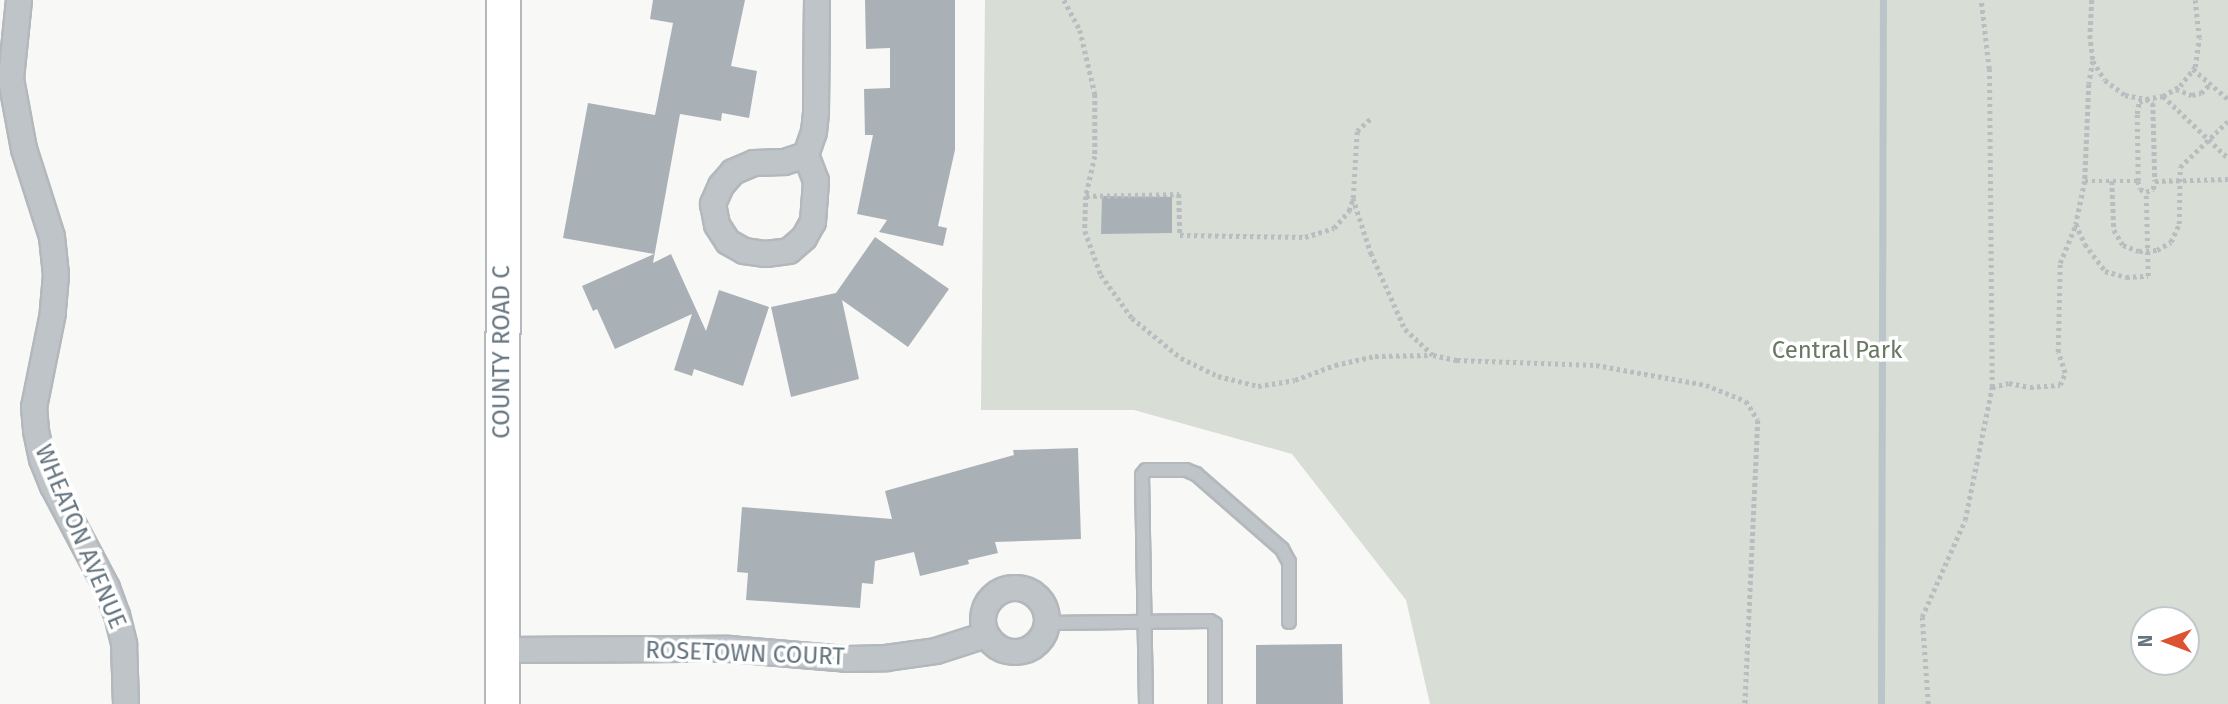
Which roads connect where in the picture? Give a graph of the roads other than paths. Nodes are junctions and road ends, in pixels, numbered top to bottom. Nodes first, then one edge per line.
1 (19, 0) edge
2 (503, 0) edge
3 (817, 0) edge
4 (806, 155) junction
5 (1144, 622) junction
6 (1289, 622) dead end
7 (1047, 623) junction
8 (986, 635) junction
9 (502, 650) junction
10 (126, 704) edge
11 (502, 704) edge
12 (1146, 704) edge
13 (1215, 704) edge

1 - 10 street, WHEATON AVENUE
2 - 9 main road, COUNTY ROAD C
3 - 4 street
4 - 4 street
5 - 6 lane
5 - 7 lane
5 - 12 lane
5 - 13 lane
7 - 8 street
7 - 8 street
8 - 9 street, ROSETOWN COURT
9 - 11 main road, COUNTY ROAD C

